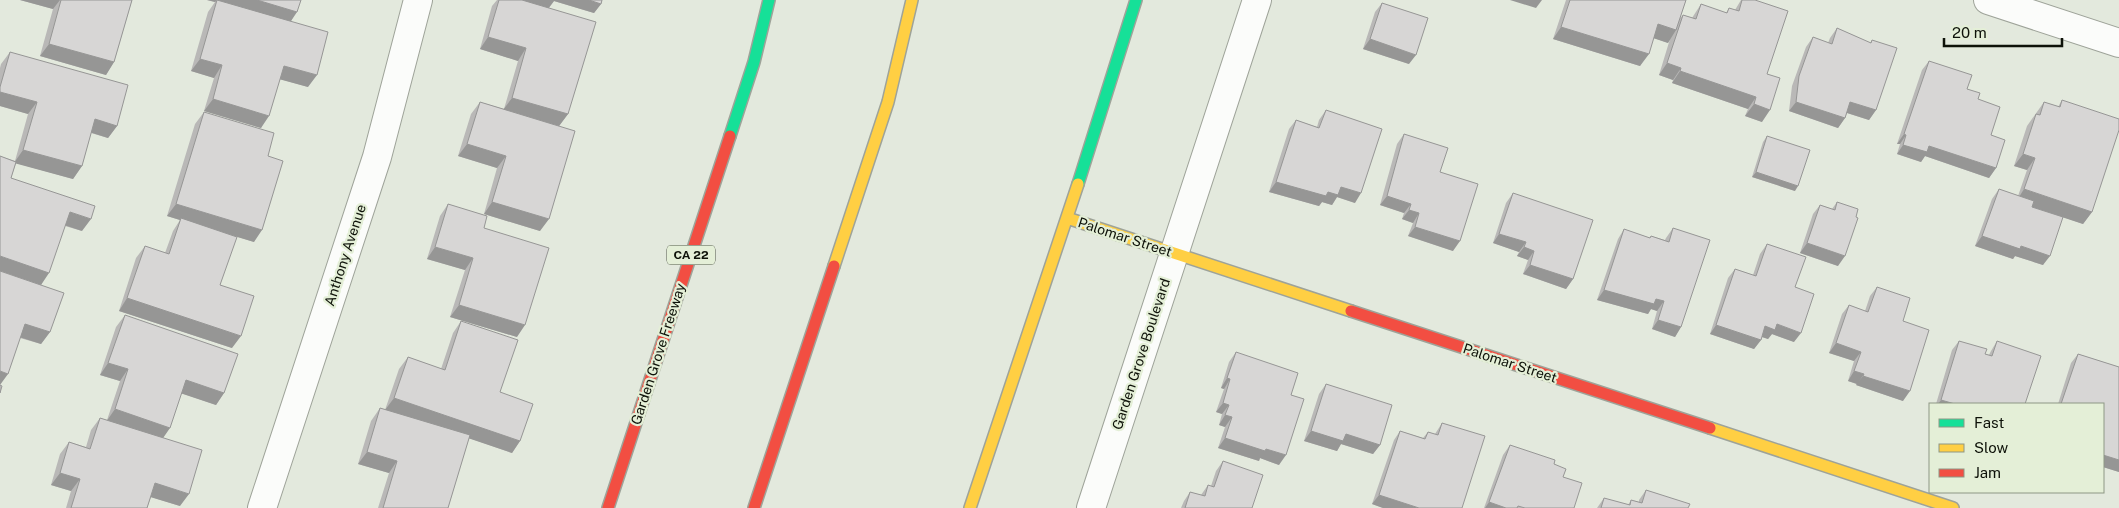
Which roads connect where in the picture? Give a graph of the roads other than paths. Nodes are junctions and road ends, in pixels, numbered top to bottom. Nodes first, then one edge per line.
1 (418, 0) edge
2 (769, 0) edge
3 (912, 0) edge
4 (1136, 0) edge
5 (1257, 0) edge
6 (1988, 0) edge
7 (2119, 43) edge
8 (1067, 218) junction
9 (1174, 253) junction
10 (262, 508) edge
11 (608, 508) edge
12 (754, 508) edge
13 (970, 508) edge
14 (1090, 508) edge
15 (1953, 508) edge

1 - 10 street, Anthony Avenue
2 - 11 main road, Garden Grove Freeway / CA 22
3 - 12 main road
4 - 8 main road
5 - 9 street, Garden Grove Boulevard
6 - 7 street
8 - 9 main road, Palomar Street
8 - 13 main road
9 - 14 street, Garden Grove Boulevard
9 - 15 main road, Palomar Street

